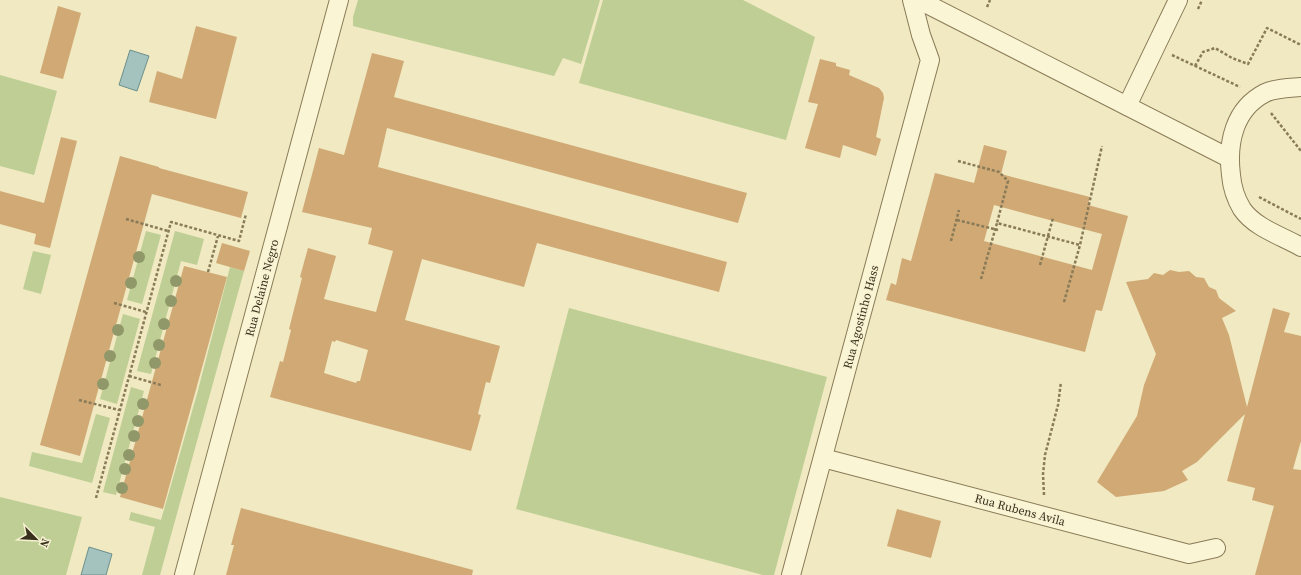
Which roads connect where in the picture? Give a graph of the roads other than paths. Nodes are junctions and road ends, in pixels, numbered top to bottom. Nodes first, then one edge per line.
1 (339, 0) edge
2 (912, 0) edge
3 (919, 0) edge
4 (1178, 0) edge
5 (1301, 87) edge
6 (1127, 106) junction
7 (1229, 158) junction
8 (1299, 247) edge
9 (824, 458) junction
10 (1216, 548) dead end
11 (184, 575) edge
12 (791, 575) edge

1 - 11 street, Rua Delaine Negro
2 - 9 street, Rua Agostinho Hass
3 - 6 street
4 - 6 street
5 - 7 street
6 - 7 street
7 - 8 street
9 - 10 street, Rua Rubens Avila
9 - 12 street, Rua Agostinho Hass

